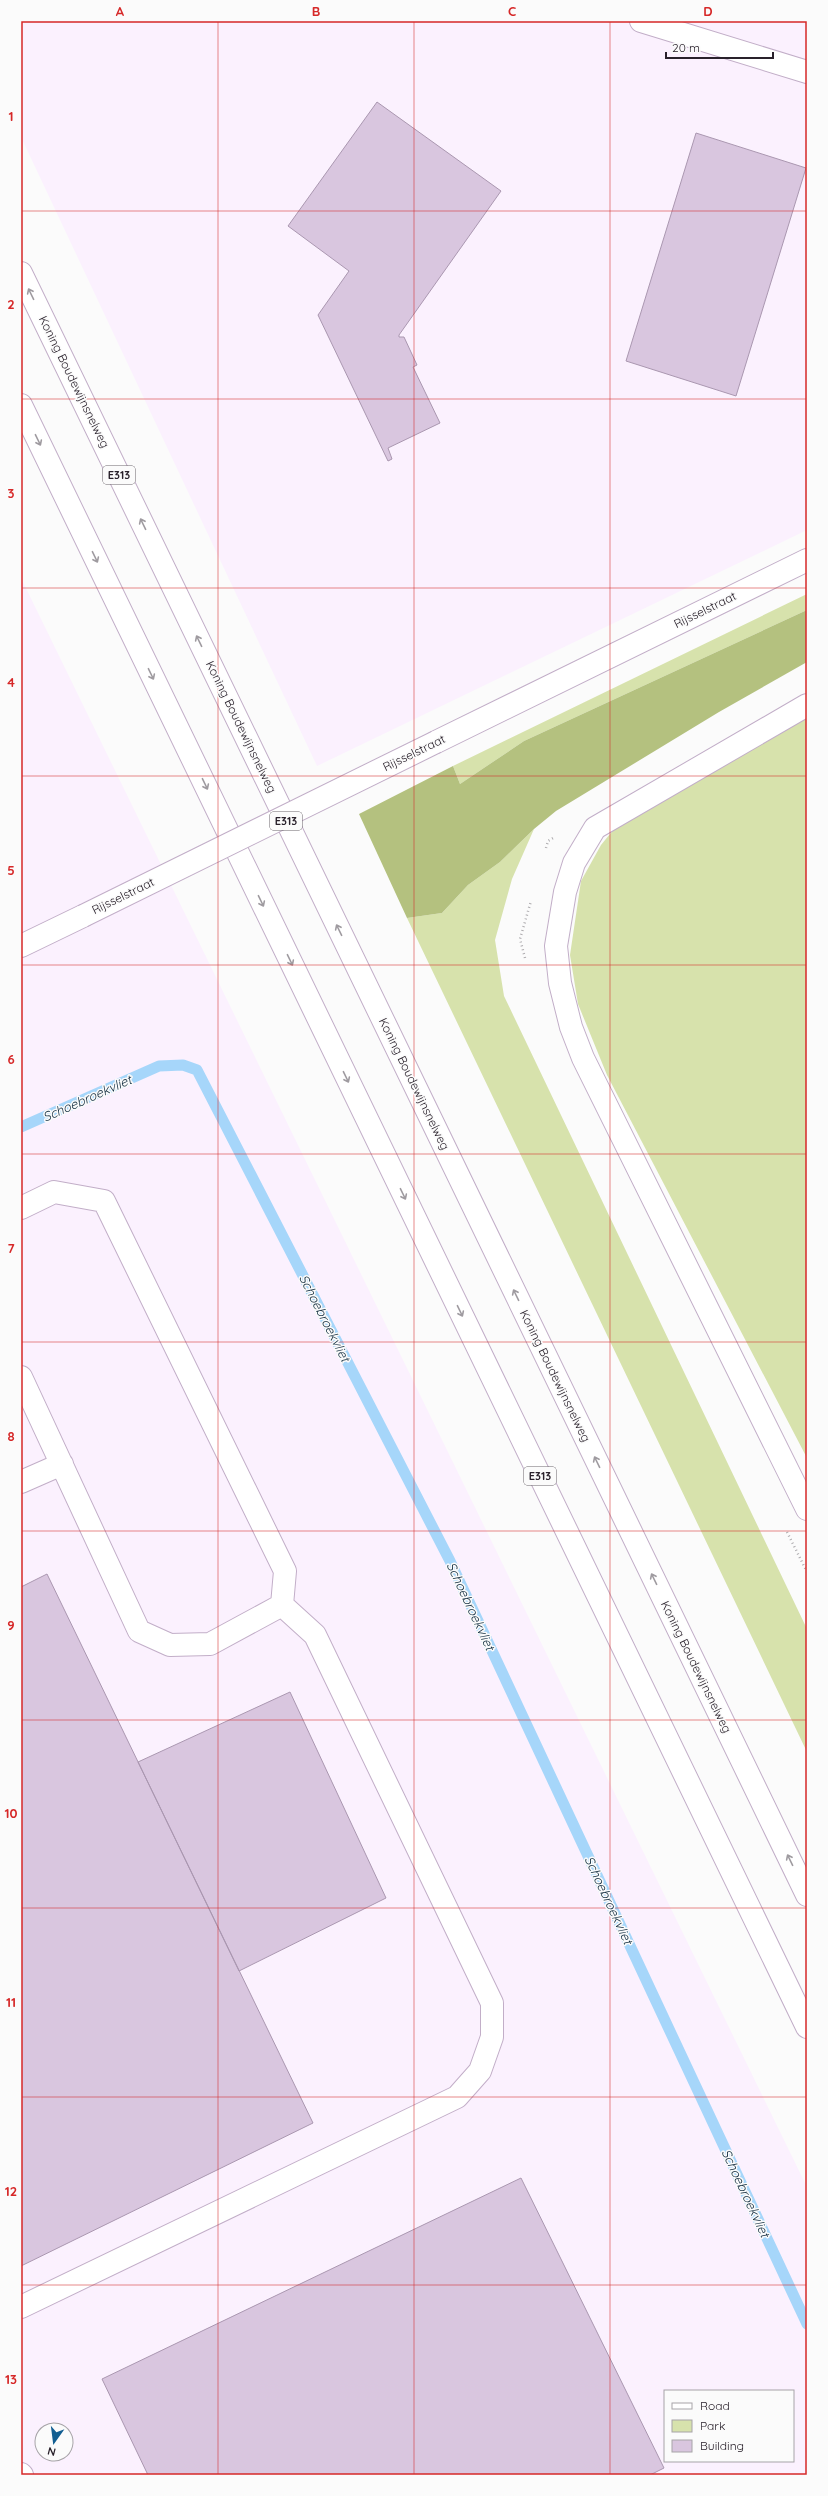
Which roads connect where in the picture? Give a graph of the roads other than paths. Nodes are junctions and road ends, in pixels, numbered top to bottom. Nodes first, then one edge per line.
1 (641, 21) edge
2 (807, 72) edge
3 (21, 273) edge
4 (21, 405) edge
5 (807, 560) edge
6 (807, 705) edge
7 (21, 946) edge
8 (21, 1208) edge
9 (21, 1377) edge
10 (62, 1464) junction
11 (21, 1482) edge
12 (807, 1509) edge
13 (282, 1605) junction
14 (807, 1895) edge
15 (807, 2027) edge
16 (21, 2307) edge

1 - 2 main road
14 -> 3 main road, Koning Boudewijnsnelweg / E313
4 -> 15 main road, E313
5 - 7 main road, Rijsselstraat, bridge
6 - 12 main road
8 - 13 main road
9 - 10 main road
10 - 11 main road
10 - 13 main road
13 - 16 main road

